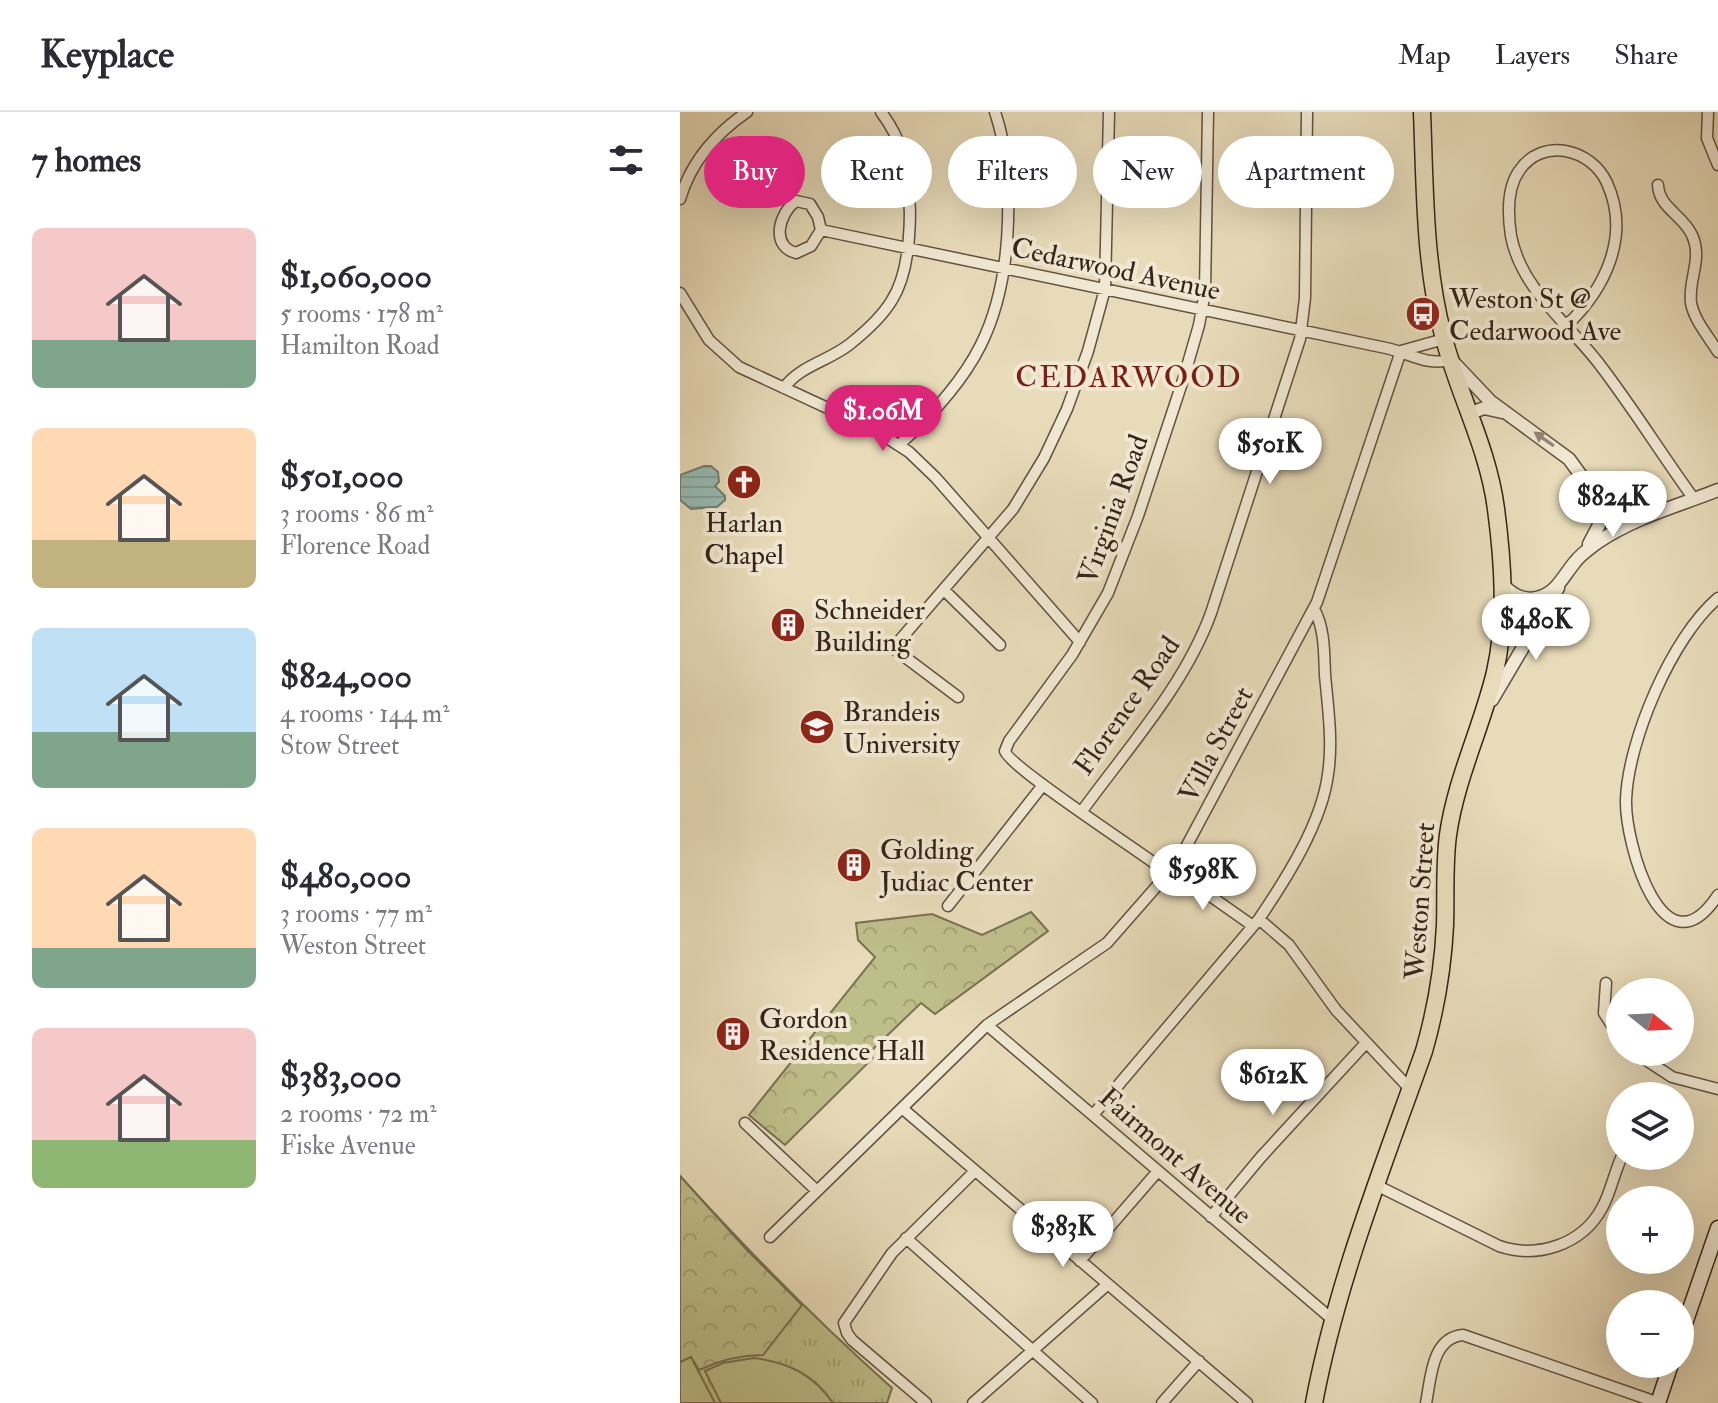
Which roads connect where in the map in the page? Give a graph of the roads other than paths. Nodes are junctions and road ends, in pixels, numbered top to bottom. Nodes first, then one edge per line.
1 (747, 112) edge
2 (881, 112) edge
3 (995, 112) edge
4 (1109, 112) edge
5 (1208, 112) edge
6 (1307, 112) edge
7 (1422, 112) edge
8 (1708, 112) edge
9 (1718, 165) edge
10 (1658, 185) dead end
11 (680, 199) edge
12 (821, 230) junction
13 (906, 248) junction
14 (1005, 269) junction
15 (1105, 289) junction
16 (680, 293) edge
17 (1202, 310) junction
18 (1567, 325) junction
19 (1301, 330) junction
20 (1444, 339) junction
21 (1401, 351) junction
22 (1718, 352) edge
23 (1451, 360) junction
24 (784, 388) junction
25 (1471, 413) junction
26 (1512, 417) junction
27 (900, 444) junction
28 (1717, 493) edge
29 (1694, 499) junction
30 (1598, 501) junction
31 (1641, 519) junction
32 (989, 539) junction
33 (1574, 562) junction
34 (1563, 578) junction
35 (1502, 583) junction
36 (944, 590) junction
37 (1718, 598) edge
38 (1314, 609) junction
39 (1080, 642) junction
40 (1000, 645) dead end
41 (958, 697) dead end
42 (1476, 731) junction
43 (1043, 785) junction
44 (1082, 811) junction
45 (1170, 871) junction
46 (1718, 895) edge
47 (948, 906) dead end
48 (1256, 923) junction
49 (1606, 983) dead end
50 (1606, 1016) edge
51 (987, 1025) junction
52 (1365, 1044) junction
53 (1655, 1066) edge
54 (1410, 1089) junction
55 (1718, 1089) edge
56 (903, 1109) junction
57 (1093, 1115) junction
58 (745, 1123) dead end
59 (1617, 1170) edge
60 (975, 1171) junction
61 (1158, 1171) junction
62 (1374, 1184) junction
63 (817, 1191) junction
64 (1211, 1217) junction
65 (1717, 1233) edge
66 (770, 1237) dead end
67 (906, 1238) junction
68 (1080, 1261) junction
69 (1108, 1284) junction
70 (1694, 1298) edge
71 (1333, 1320) junction
72 (1032, 1350) junction
73 (1199, 1361) junction
74 (1667, 1378) edge
75 (926, 1403) edge
76 (973, 1403) edge
77 (1092, 1403) edge
78 (1162, 1403) edge
79 (1247, 1403) edge
80 (1314, 1403) edge
81 (1426, 1403) edge
82 (1659, 1403) edge

1 - 11 street
2 - 13 street
3 - 14 street
4 - 15 street
5 - 17 street, Virginia Road
6 - 19 street, Florence Road
7 - 20 main road, Weston Street
8 - 9 street
10 - 22 street
12 - 12 street
12 - 13 street, Cedarwood Avenue
13 - 14 street, Cedarwood Avenue
13 - 24 street
14 - 15 street, Cedarwood Avenue
14 - 27 street
15 - 17 street, Cedarwood Avenue
15 - 32 street
16 - 24 street
17 - 19 street, Cedarwood Avenue
17 - 39 street, Virginia Road
18 - 18 street
18 - 29 street
19 - 21 street, Cedarwood Avenue
19 - 44 street, Florence Road
20 - 21 street, Cedarwood Avenue
20 - 23 main road, Weston Street
21 - 23 street, Cedarwood Avenue
21 - 38 street, Villa Street
23 - 25 main road, Weston Street
23 - 26 street
24 - 27 street
25 - 26 street
25 - 35 main road, Weston Street
30 -> 26 street
27 - 32 street
28 - 29 street
29 - 31 street
30 - 31 street
30 - 33 street
31 - 33 street
32 - 36 street
32 - 39 street
33 - 34 street
34 - 35 street
34 - 42 street
35 - 42 main road, Weston Street
36 - 40 street
36 - 41 street
37 - 46 street
38 - 45 street, Villa Street
38 - 48 street
39 - 43 street, Virginia Road
42 - 54 main road, Weston Street
43 - 44 street
43 - 47 street
44 - 45 street
45 - 48 street
45 - 51 street, Villa Street
48 - 52 street
48 - 57 street
49 - 50 street
51 - 56 street, Villa Street
51 - 57 street, Fairmont Avenue
52 - 54 street
52 - 64 street
53 - 55 street
54 - 62 main road, Weston Street
56 - 60 street
56 - 63 street, Villa Street
57 - 61 street, Fairmont Avenue
58 - 63 street
59 - 62 street
60 - 67 street
60 - 68 street
61 - 64 street, Fairmont Avenue
61 - 68 street
62 - 71 main road, Weston Street
63 - 66 street, Villa Street
64 - 71 street, Fairmont Avenue
65 - 70 main road
67 - 72 street
67 - 75 street
68 - 69 street
69 - 72 street
69 - 73 street
71 - 80 main road, Weston Street
72 - 76 street
72 - 77 street
73 - 78 street
73 - 79 street
74 - 82 main road
81 - 82 street

